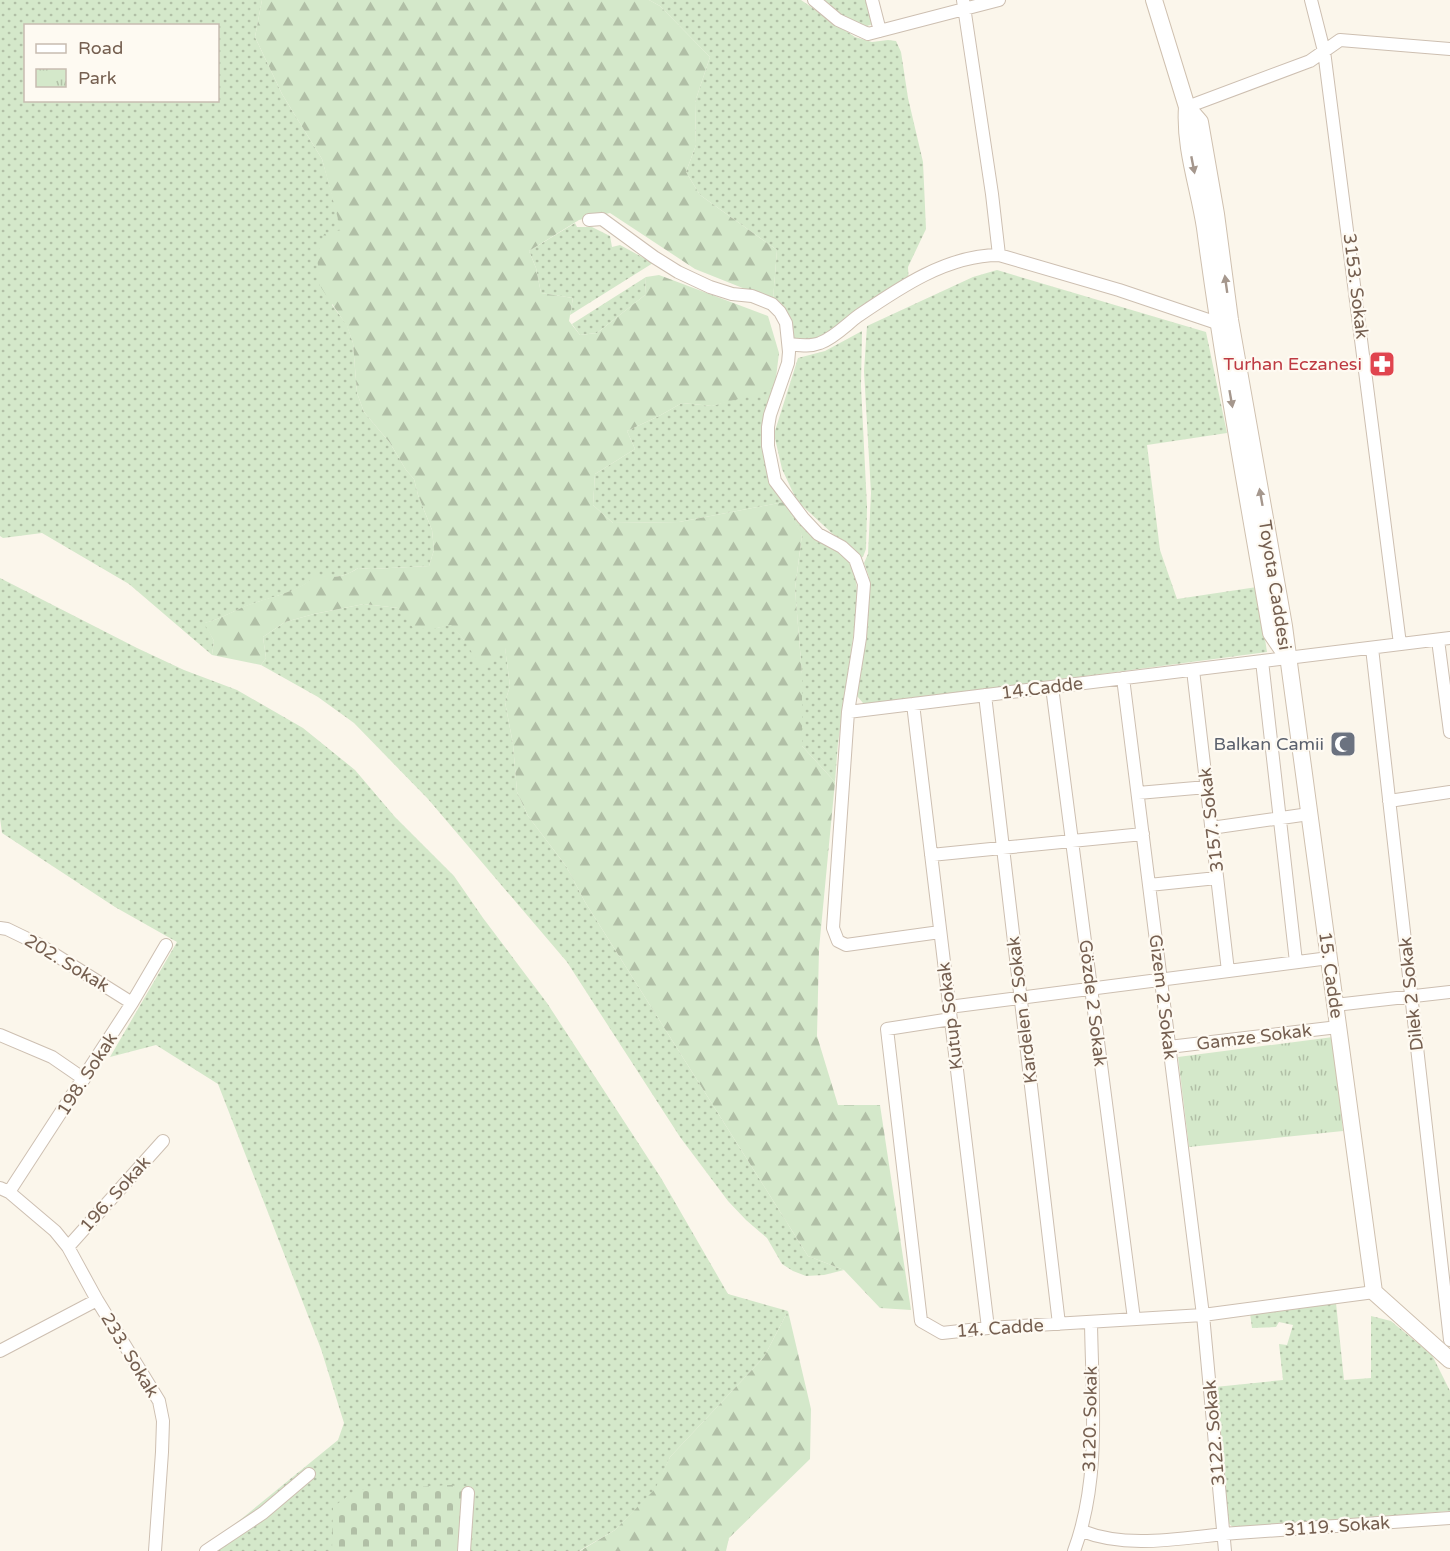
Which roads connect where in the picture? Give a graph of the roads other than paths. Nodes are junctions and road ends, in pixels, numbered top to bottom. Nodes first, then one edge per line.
1 (814, 0) edge
2 (872, 0) edge
3 (999, 0) edge
4 (1154, 0) edge
5 (1311, 0) edge
6 (964, 4) edge
7 (880, 31) junction
8 (1450, 49) edge
9 (1324, 51) junction
10 (1187, 107) junction
11 (589, 220) dead end
12 (999, 255) junction
13 (1224, 321) junction
14 (789, 344) junction
15 (1444, 639) edge
16 (1400, 644) junction
17 (1372, 648) junction
18 (1288, 658) junction
19 (1262, 661) junction
20 (1193, 670) junction
21 (1123, 678) junction
22 (1053, 687) junction
23 (985, 695) junction
24 (913, 704) junction
25 (848, 712) junction
26 (1450, 732) edge
27 (1207, 787) junction
28 (1450, 792) edge
29 (1138, 793) junction
30 (1389, 801) junction
31 (1309, 814) junction
32 (1279, 818) junction
33 (1211, 828) junction
34 (1143, 834) junction
35 (1072, 841) junction
36 (1003, 848) junction
37 (931, 855) junction
38 (1217, 878) junction
39 (1149, 885) junction
40 (0, 928) edge
41 (940, 932) junction
42 (166, 945) dead end
43 (1329, 958) junction
44 (1296, 962) junction
45 (1228, 971) junction
46 (1161, 979) junction
47 (1091, 988) junction
48 (1450, 992) edge
49 (1411, 996) junction
50 (1021, 998) junction
51 (132, 1003) junction
52 (1335, 1005) junction
53 (950, 1013) junction
54 (1338, 1027) junction
55 (0, 1035) edge
56 (1169, 1047) junction
57 (84, 1079) junction
58 (163, 1141) dead end
59 (5, 1190) edge
60 (68, 1247) junction
61 (1374, 1292) junction
62 (97, 1300) junction
63 (1203, 1315) junction
64 (1134, 1319) junction
65 (1091, 1322) junction
66 (1059, 1324) junction
67 (988, 1328) junction
68 (1450, 1340) edge
69 (0, 1351) edge
70 (1450, 1360) edge
71 (309, 1474) dead end
72 (468, 1493) dead end
73 (1450, 1518) edge
74 (1082, 1531) junction
75 (1223, 1534) junction
76 (1152, 1546) edge
77 (155, 1551) edge
78 (206, 1551) edge
79 (464, 1551) edge
80 (1074, 1551) edge
81 (1225, 1551) edge

1 - 7 street
2 - 7 street
3 - 6 street
4 - 10 street, Toyota Caddesi
5 - 9 street, 3153. Sokak
6 - 7 street
6 - 12 street
8 - 9 street
9 - 10 street
9 - 16 street, 3153. Sokak
10 - 13 street, Toyota Caddesi
11 - 14 street
12 - 13 street
12 - 14 street
13 - 18 street, Toyota Caddesi
14 - 25 street
15 - 16 street, 14.Cadde
15 - 26 street
16 - 17 street, 14.Cadde
17 - 18 street, 14.Cadde
17 - 30 street, Dilek 2 Sokak
18 - 19 street, 14.Cadde
18 - 31 street, 15. Cadde
19 - 20 street, 14.Cadde
19 - 32 street
20 - 21 street, 14.Cadde
20 - 27 street, 3157. Sokak
21 - 22 street, 14.Cadde
21 - 29 street, Gizem 2 Sokak
22 - 23 street, 14.Cadde
22 - 35 street, Gözde 2 Sokak
23 - 24 street, 14.Cadde
23 - 36 street, Kardelen 2 Sokak
24 - 25 street, 14.Cadde
24 - 37 street, Kutup Sokak
25 - 41 street
27 - 29 street
27 - 33 street, 3157. Sokak
28 - 30 street
29 - 34 street, Gizem 2 Sokak
30 - 49 street, Dilek 2 Sokak
31 - 32 street
31 - 43 street, 15. Cadde
32 - 33 street
32 - 44 street
33 - 38 street, 3157. Sokak
34 - 35 street
34 - 39 street, Gizem 2 Sokak
35 - 36 street
35 - 47 street, Gözde 2 Sokak
36 - 37 street
36 - 50 street, Kardelen 2 Sokak
37 - 41 street, Kutup Sokak
38 - 39 street
38 - 45 street, 3157. Sokak
39 - 46 street, Gizem 2 Sokak
40 - 51 street, 202. Sokak
41 - 53 street, Kutup Sokak
42 - 51 street, 198. Sokak
43 - 44 street
43 - 52 street, 15. Cadde
44 - 45 street
45 - 46 street
46 - 47 street
46 - 56 street, Gizem 2 Sokak
47 - 50 street
47 - 64 street, Gözde 2 Sokak
48 - 49 street
49 - 52 street
49 - 68 street, Dilek 2 Sokak
50 - 53 street
50 - 66 street, Kardelen 2 Sokak
51 - 57 street, 198. Sokak
52 - 54 street, 15. Cadde
53 - 67 street, Kutup Sokak
53 - 67 street, 14. Cadde
54 - 56 street, Gamze Sokak
54 - 61 street, 15. Cadde
55 - 57 street
56 - 63 street, Gizem 2 Sokak
57 - 59 street, 198. Sokak
58 - 60 street, 196. Sokak
59 - 60 street, 233. Sokak
60 - 62 street, 233. Sokak
61 - 63 street, 14. Cadde
61 - 70 street
62 - 69 street
62 - 77 street, 233. Sokak
63 - 64 street, 14. Cadde
63 - 75 street, 3122. Sokak
64 - 65 street, 14. Cadde
65 - 66 street, 14. Cadde
65 - 74 street, 3120. Sokak
66 - 67 street, 14. Cadde
71 - 78 street
72 - 79 street
73 - 75 street, 3119. Sokak
74 - 76 street, 3119. Sokak
74 - 80 street, 3120. Sokak
75 - 76 street, 3119. Sokak
75 - 81 street, 3122. Sokak

